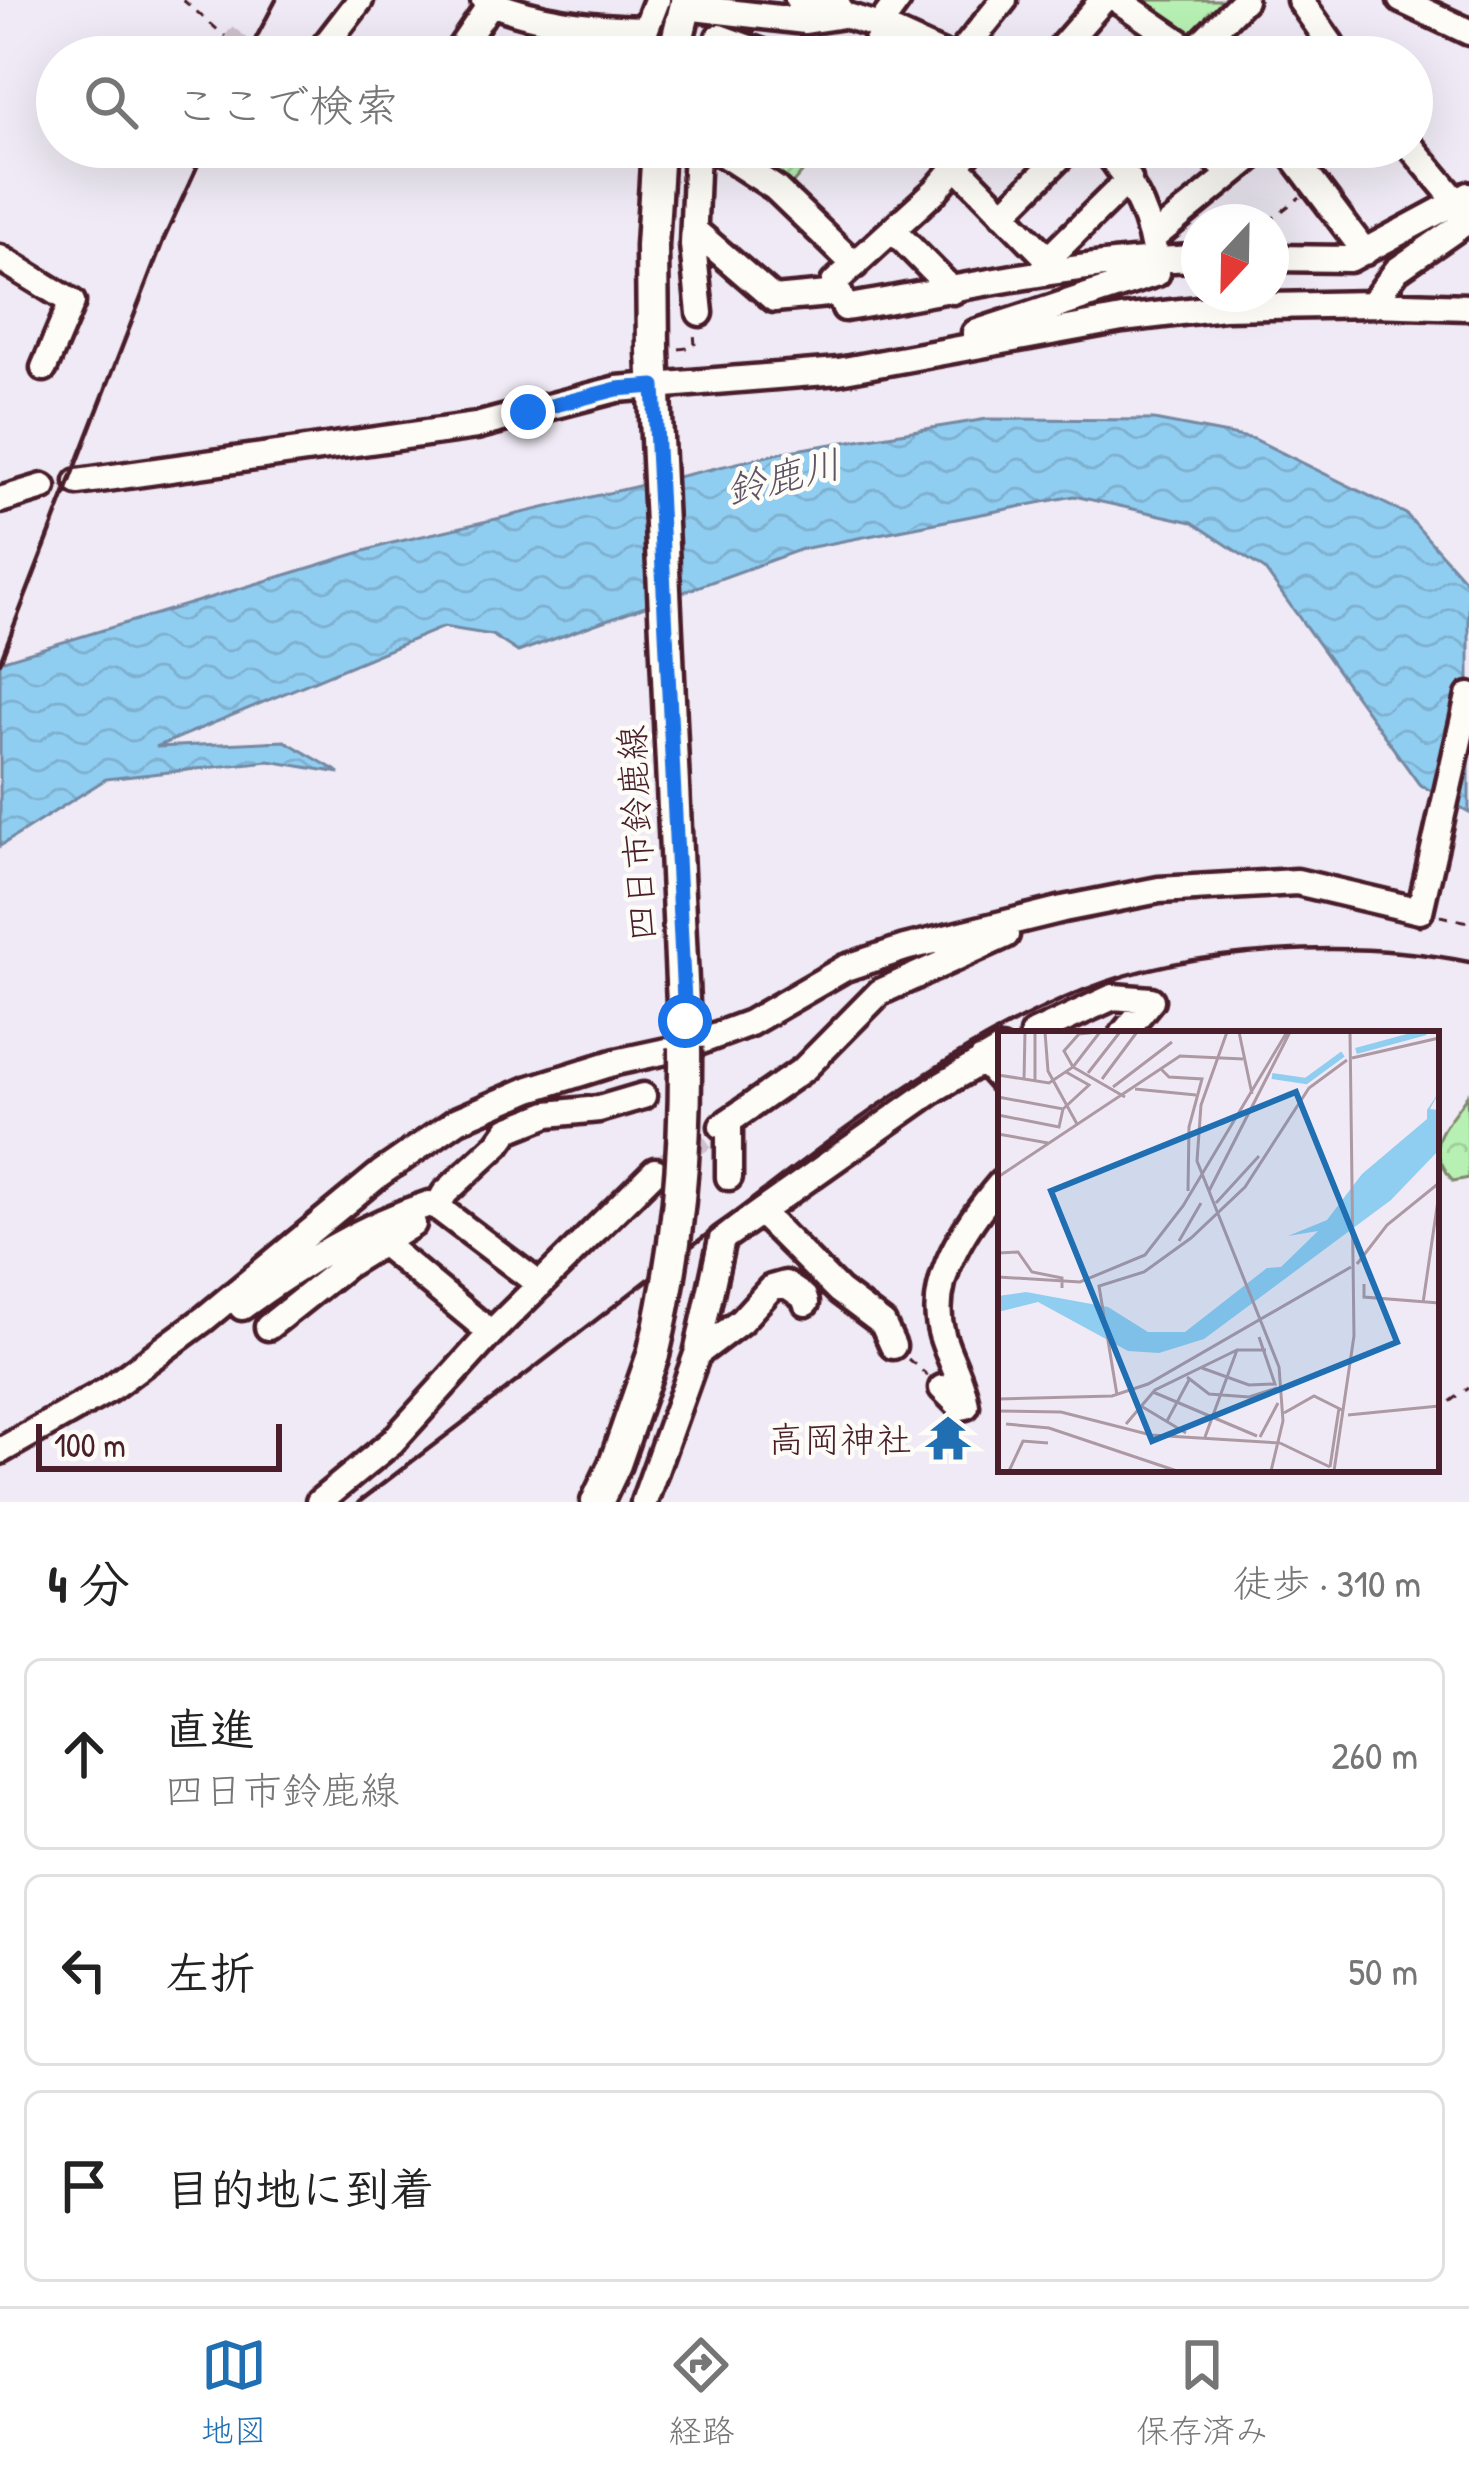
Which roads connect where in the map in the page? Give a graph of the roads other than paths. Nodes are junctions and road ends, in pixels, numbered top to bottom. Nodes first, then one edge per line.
1 (360, 0) edge
2 (797, 0) edge
3 (898, 0) edge
4 (1004, 0) edge
5 (1103, 0) edge
6 (1118, 0) edge
7 (1244, 0) edge
8 (1300, 0) edge
9 (1401, 0) edge
10 (487, 2) edge
11 (676, 2) edge
12 (841, 7) edge
13 (882, 27) junction
14 (645, 28) junction
15 (1469, 32) edge
16 (332, 36) edge
17 (467, 36) edge
18 (642, 36) edge
19 (674, 36) edge
20 (878, 36) edge
21 (902, 36) edge
22 (975, 36) edge
23 (1071, 36) edge
24 (1168, 36) edge
25 (1211, 36) edge
26 (1325, 36) edge
27 (657, 168) edge
28 (696, 168) edge
29 (744, 168) edge
30 (953, 168) edge
31 (973, 168) edge
32 (1049, 168) edge
33 (1121, 168) edge
34 (1225, 168) edge
35 (1238, 168) edge
36 (1301, 168) edge
37 (1430, 168) edge
38 (1231, 174) junction
39 (1129, 178) junction
40 (1465, 206) edge
41 (1003, 214) junction
42 (694, 230) junction
43 (893, 230) junction
44 (1155, 248) junction
45 (1364, 252) junction
46 (1181, 254) edge
47 (0, 258) edge
48 (1289, 258) edge
49 (855, 265) junction
50 (1053, 265) junction
51 (953, 291) junction
52 (838, 293) junction
53 (1372, 304) junction
54 (1469, 308) edge
55 (700, 313) road end
56 (899, 358) junction
57 (44, 368) dead end
58 (655, 391) junction
59 (79, 482) dead end
60 (43, 487) dead end
61 (0, 500) edge
62 (1469, 696) edge
63 (1063, 909) junction
64 (1040, 1031) edge
65 (1125, 1031) edge
66 (685, 1034) junction
67 (991, 1055) edge
68 (643, 1096) dead end
69 (656, 1171) tunnel mouth
70 (729, 1177) dead end
71 (998, 1187) edge
72 (429, 1207) junction
73 (762, 1214) junction
74 (382, 1243) junction
75 (540, 1285) junction
76 (806, 1303) dead end
77 (216, 1310) junction
78 (268, 1327) dead end
79 (490, 1333) junction
80 (893, 1346) road end
81 (697, 1354) junction
82 (942, 1388) road end
83 (0, 1451) edge
84 (319, 1502) edge
85 (597, 1502) edge
86 (644, 1502) edge

1 - 16 street
2 - 12 street
3 - 13 street
4 - 22 street
5 - 23 street
6 - 24 street
7 - 25 street
8 - 26 street
9 - 15 street
10 - 14 street
10 - 17 street
11 - 12 street
11 - 14 street
11 - 19 main road
12 - 13 street
13 - 20 street
13 - 21 street
14 - 18 street
27 - 58 main road, 四日市鈴鹿線
28 - 42 street
29 - 49 street
30 - 43 street
31 - 41 street
32 - 41 street
33 - 39 street
34 - 38 street
35 - 38 street
36 - 45 street
37 - 40 street
38 - 44 street
39 - 44 street
39 - 50 street
40 - 45 street
40 - 53 street
41 - 50 street
42 - 52 street
42 - 55 street
43 - 49 street
43 - 51 street
44 - 46 street
44 - 50 street
44 - 56 street
45 - 48 street
47 - 57 street
49 - 52 street
50 - 51 street
51 - 52 street
53 - 54 street
53 - 56 street
56 - 58 street
58 - 59 street
58 - 66 main road, 四日市鈴鹿線
60 - 61 street
62 - 63 street
63 - 66 street
63 - 70 street
64 - 65 street
66 - 77 street
66 - 85 main road, 四日市鈴鹿線, bridge
67 - 73 street
68 - 72 street
69 - 75 street
71 - 82 street
72 - 74 street
72 - 75 street
72 - 77 street
73 - 80 street
73 - 81 street
74 - 78 street
74 - 79 street
75 - 79 street
76 - 81 street
77 - 83 street
79 - 84 street
81 - 86 street

